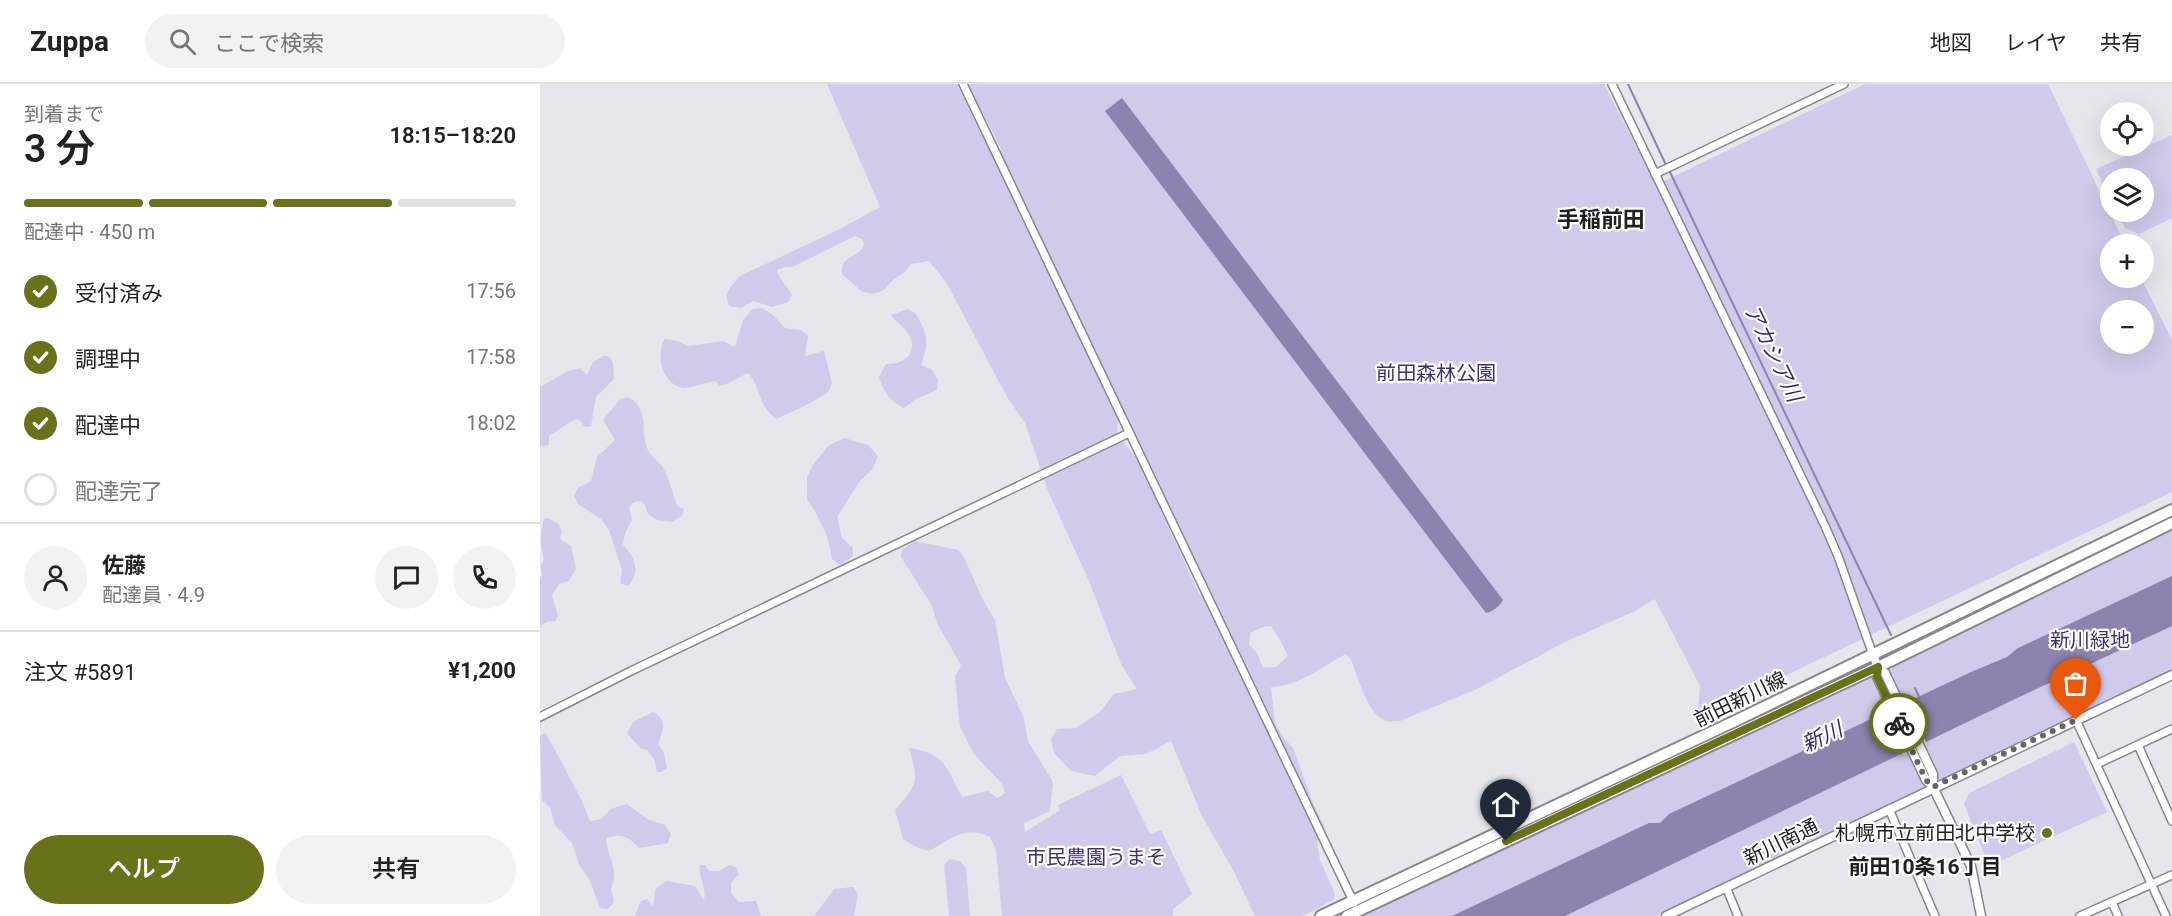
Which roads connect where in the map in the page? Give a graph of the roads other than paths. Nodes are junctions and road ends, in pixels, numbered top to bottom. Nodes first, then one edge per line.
1 (963, 84) edge
2 (1612, 84) edge
3 (1842, 84) edge
4 (1657, 173) junction
5 (1129, 433) junction
6 (2172, 510) edge
7 (2172, 523) edge
8 (1873, 655) junction
9 (1880, 672) junction
10 (2172, 675) edge
11 (540, 717) edge
12 (2076, 720) junction
13 (2172, 729) edge
14 (2138, 745) junction
15 (2097, 764) junction
16 (1933, 787) junction
17 (1889, 809) junction
18 (2172, 821) edge
19 (2172, 874) edge
20 (2152, 884) junction
21 (1726, 887) junction
22 (2112, 902) junction
23 (1352, 909) edge
24 (1670, 915) edge
25 (1321, 916) edge
26 (1738, 916) edge
27 (1935, 916) edge
28 (1981, 916) edge
29 (2080, 916) edge
30 (2118, 916) edge
31 (2166, 916) edge

1 - 5 street
2 - 4 street
3 - 4 street
4 - 8 street
5 - 11 street
5 - 23 street
6 - 8 main road, 前田新川線
7 - 9 main road, 前田新川線
8 - 9 street
8 - 23 main road, 前田新川線
9 - 16 street
9 - 23 main road, 前田新川線
10 - 12 street, 新川南通
12 - 15 street
12 - 16 street, 新川南通
13 - 14 street
14 - 15 street
14 - 18 street
15 - 20 street
16 - 17 street, 新川南通
16 - 28 street
17 - 21 street, 新川南通
17 - 27 street
19 - 20 street
20 - 22 street
20 - 31 street
21 - 24 street, 新川南通
21 - 26 street
22 - 29 street
22 - 30 street
23 - 25 main road, 前田新川線

